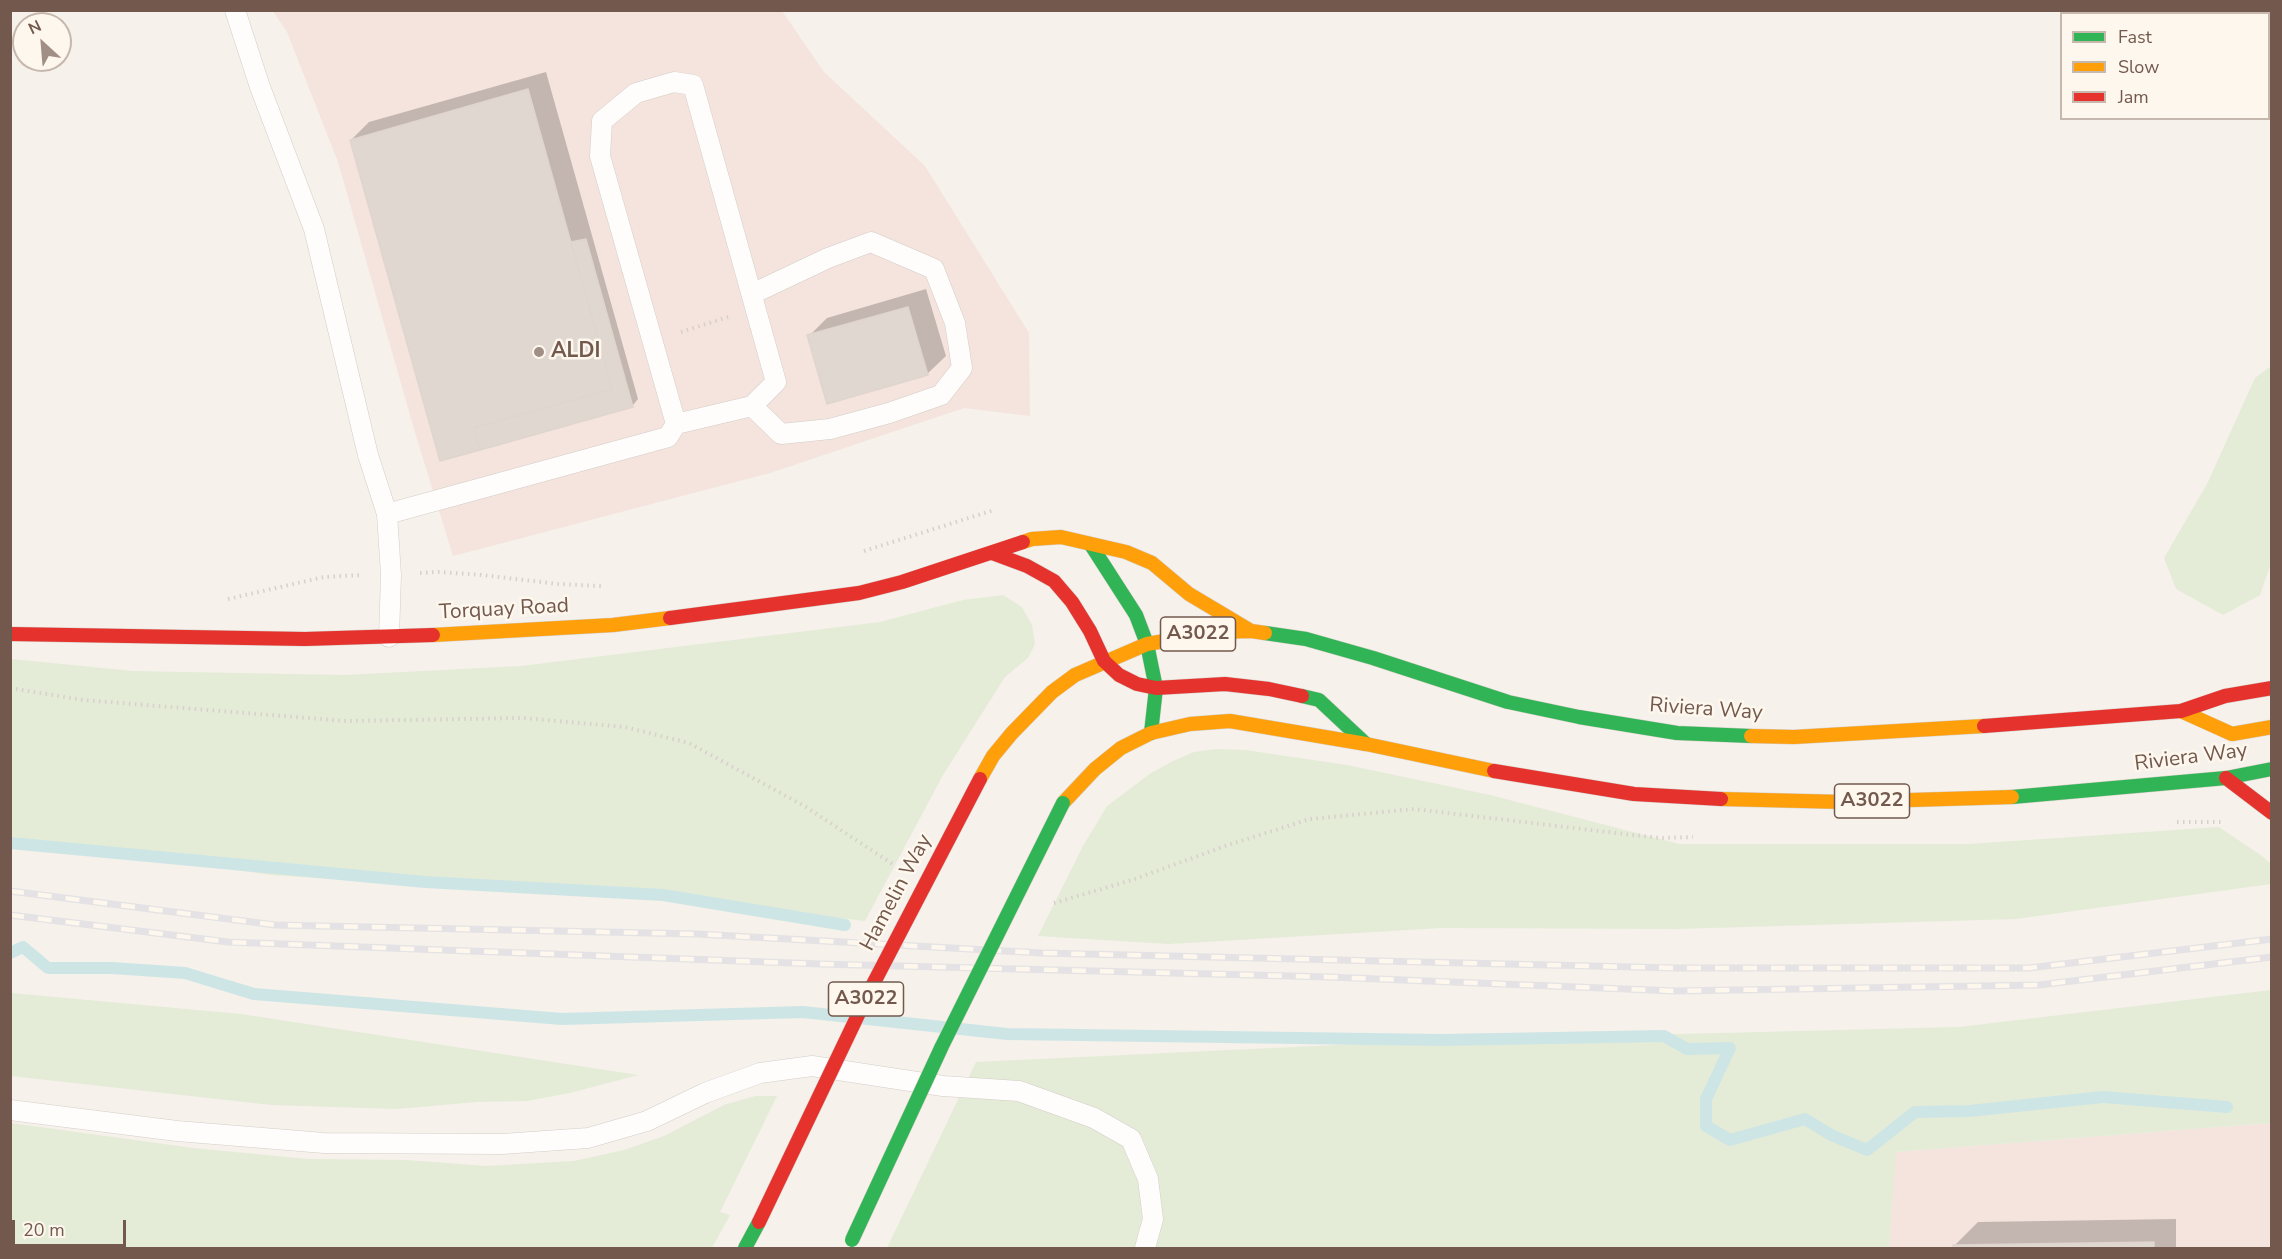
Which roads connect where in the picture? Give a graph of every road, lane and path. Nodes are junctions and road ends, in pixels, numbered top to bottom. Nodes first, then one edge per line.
1 (235, 10) edge
2 (754, 302) junction
3 (652, 343) junction
4 (752, 406) junction
5 (676, 424) junction
6 (387, 514) junction
7 (1091, 545) junction
8 (993, 553) junction
9 (1251, 631) junction
10 (10, 634) edge
11 (389, 637) junction
12 (1146, 644) junction
13 (1104, 660) junction
14 (10, 688) edge
15 (1156, 688) junction
16 (2271, 688) edge
17 (2181, 711) junction
18 (2271, 728) edge
19 (1152, 733) junction
20 (1366, 744) junction
21 (2271, 769) edge
22 (2226, 778) junction
23 (1693, 798) junction
24 (2271, 813) edge
25 (904, 871) dead end
26 (1045, 905) dead end
27 (10, 1110) edge
28 (849, 1246) edge
29 (745, 1248) edge
30 (1145, 1248) edge

1 - 6 lane
2 - 3 path
2 - 3 lane
2 - 4 lane
2 - 4 lane
3 - 5 lane
4 - 5 lane
5 - 6 lane
6 - 11 lane
7 - 8 main road, Torquay Road
7 - 9 main road, Torquay Road
7 - 12 main road
8 - 11 main road, Torquay Road
8 - 13 main road
9 - 12 main road, Riviera Way / A3022
9 - 17 main road, Riviera Way / A3022
10 - 11 main road, Torquay Road
12 - 13 main road, A3022
12 - 15 main road
13 - 15 main road
13 - 29 main road, Hamelin Way / A3022, bridge
14 - 25 path
15 - 19 main road
15 - 20 main road
16 - 17 main road, Riviera Way / A3022
17 - 18 main road, A3022
19 - 20 main road, Riviera Way / A3022
19 - 28 main road, A3022, bridge
20 - 23 main road, Riviera Way / A3022
21 - 22 main road, Riviera Way / A3022
22 - 23 main road, Riviera Way / A3022
22 - 24 main road
23 - 26 path
27 - 30 lane

